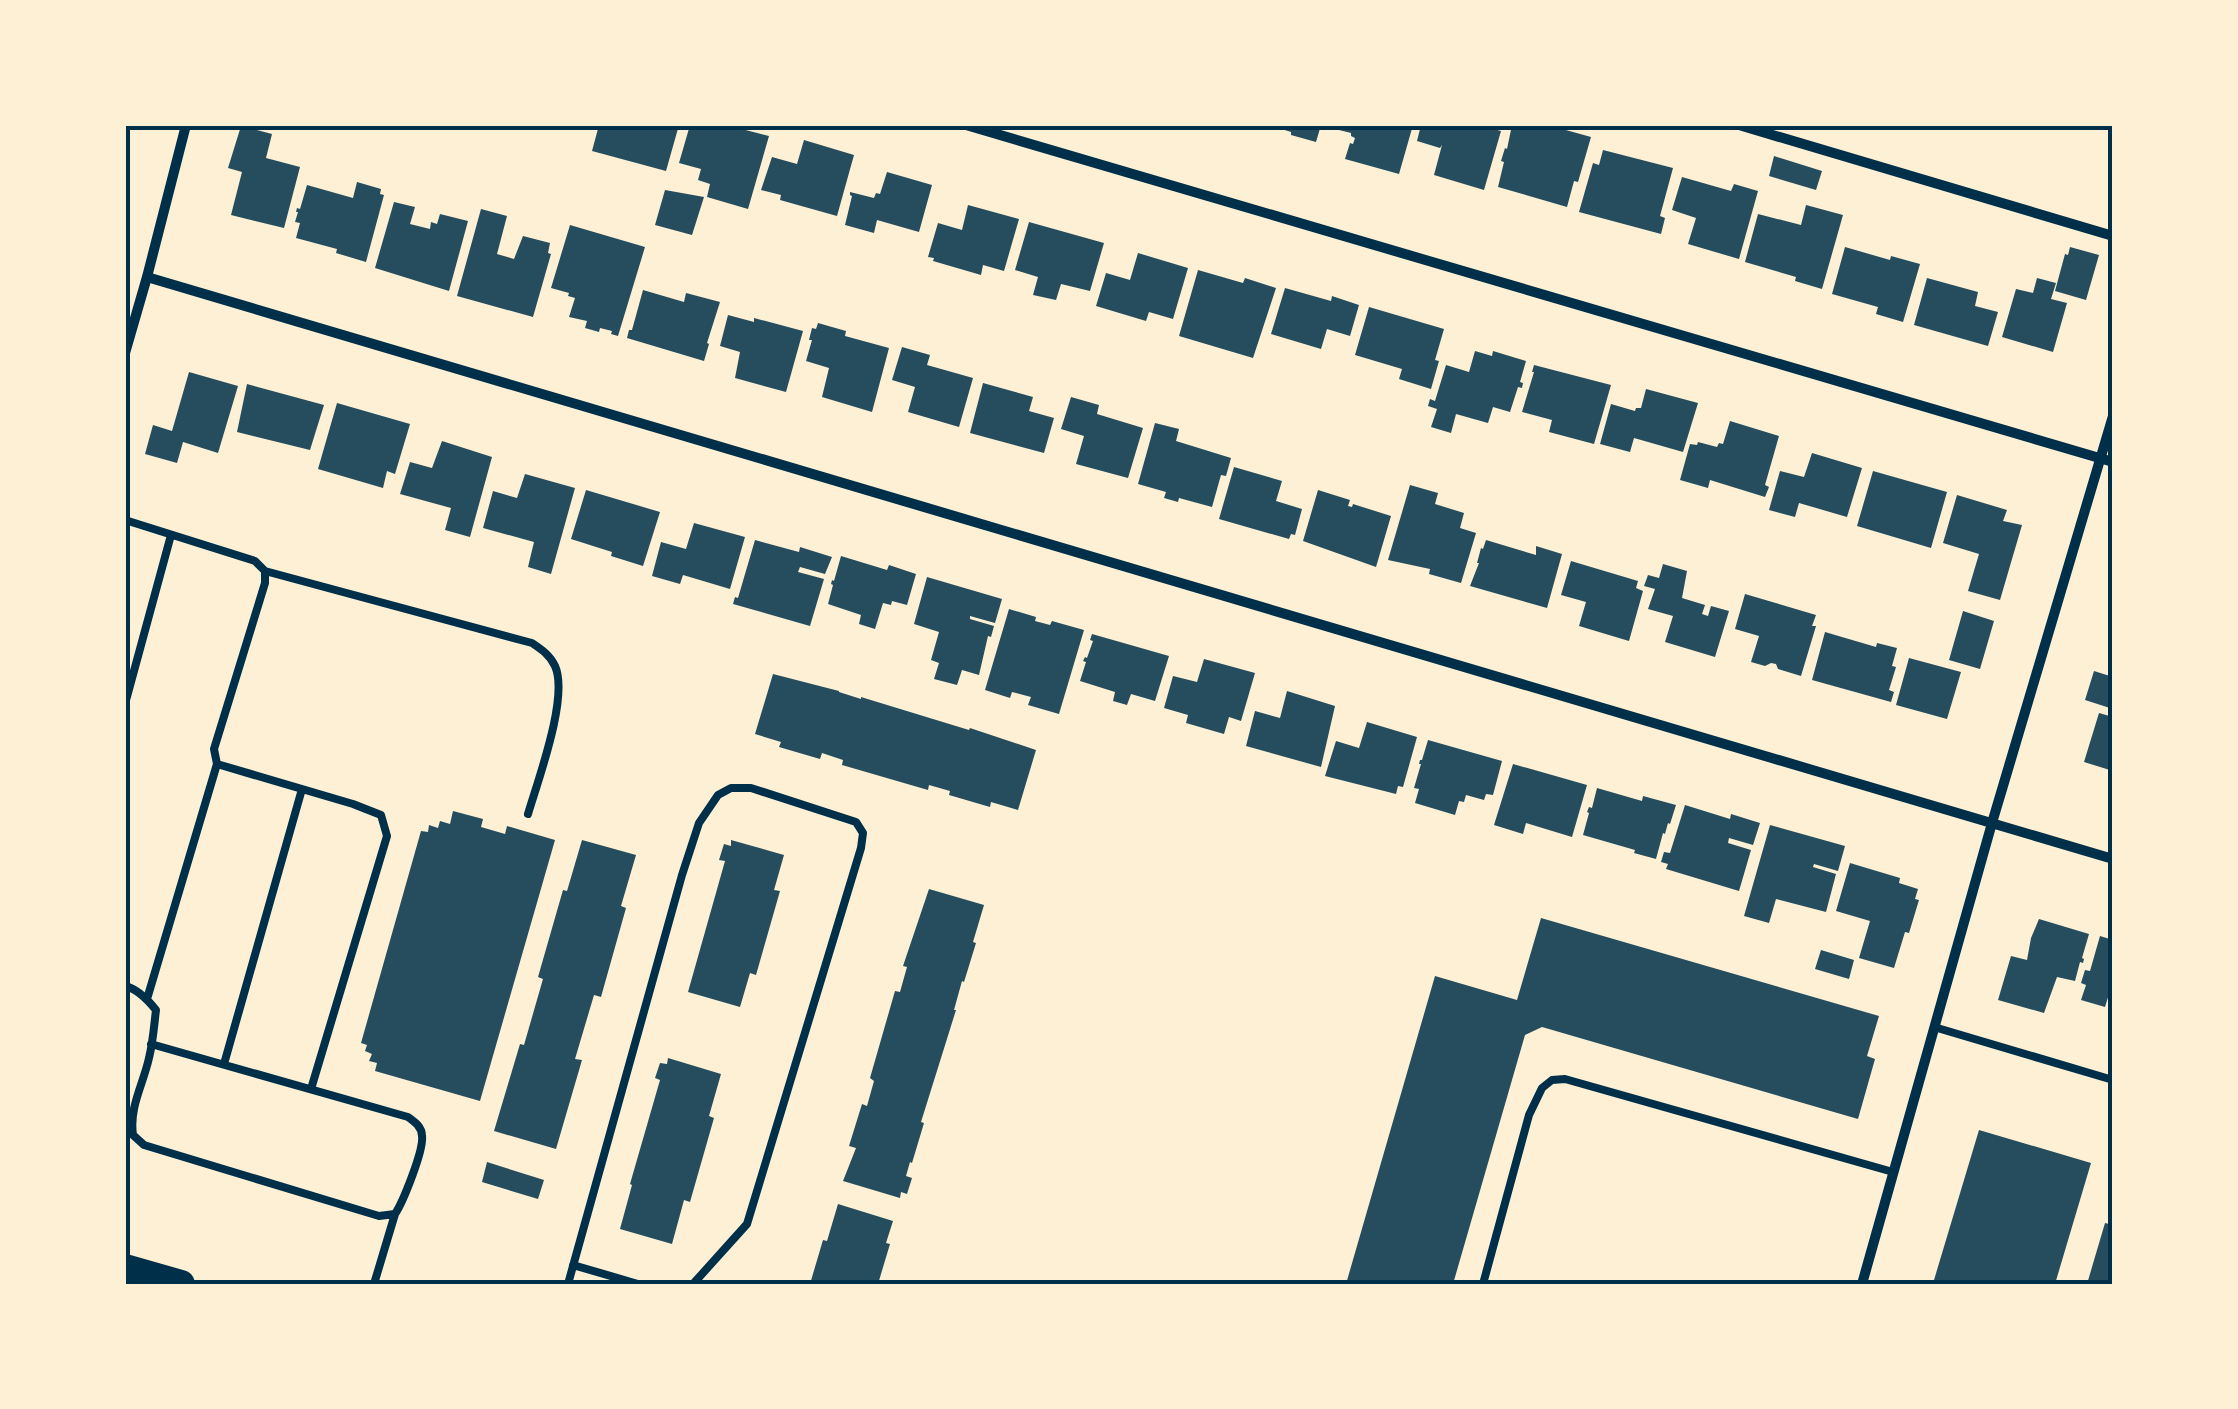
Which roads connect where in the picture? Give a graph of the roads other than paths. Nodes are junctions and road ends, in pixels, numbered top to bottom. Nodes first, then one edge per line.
1 (186, 125) edge
2 (966, 125) edge
3 (1739, 125) edge
4 (2113, 236) edge
5 (147, 277) junction
6 (125, 353) edge
7 (2113, 416) edge
8 (2100, 458) junction
9 (2113, 462) edge
10 (125, 520) edge
11 (171, 535) junction
12 (266, 571) junction
13 (125, 704) edge
14 (216, 764) junction
15 (302, 789) junction
16 (528, 814) dead end
17 (1992, 823) junction
18 (2113, 859) edge
19 (125, 986) edge
20 (147, 999) junction
21 (1934, 1027) junction
22 (151, 1044) junction
23 (224, 1064) junction
24 (2113, 1080) edge
25 (311, 1089) junction
26 (133, 1136) junction
27 (125, 1144) edge
28 (1894, 1172) junction
29 (395, 1214) junction
30 (573, 1265) junction
31 (140, 1275) edge
32 (181, 1284) edge
33 (374, 1284) edge
34 (568, 1284) edge
35 (638, 1284) edge
36 (694, 1284) edge
37 (1483, 1284) edge
38 (1862, 1284) edge

1 - 5 street
2 - 8 street
3 - 4 street
5 - 6 street
5 - 17 street
7 - 8 street
8 - 9 street
8 - 17 street
10 - 11 lane
11 - 12 lane
11 - 13 lane
12 - 14 lane
12 - 16 lane
14 - 15 lane
14 - 20 lane
15 - 23 lane
15 - 25 lane
17 - 18 street
17 - 21 street
19 - 20 lane
20 - 22 lane
21 - 24 lane
21 - 28 street
22 - 23 lane
22 - 26 lane
23 - 25 lane
25 - 29 lane
26 - 27 lane
26 - 29 lane
28 - 37 lane
28 - 38 street
29 - 33 lane
30 - 34 lane
30 - 35 lane
30 - 36 lane
31 - 32 highway

